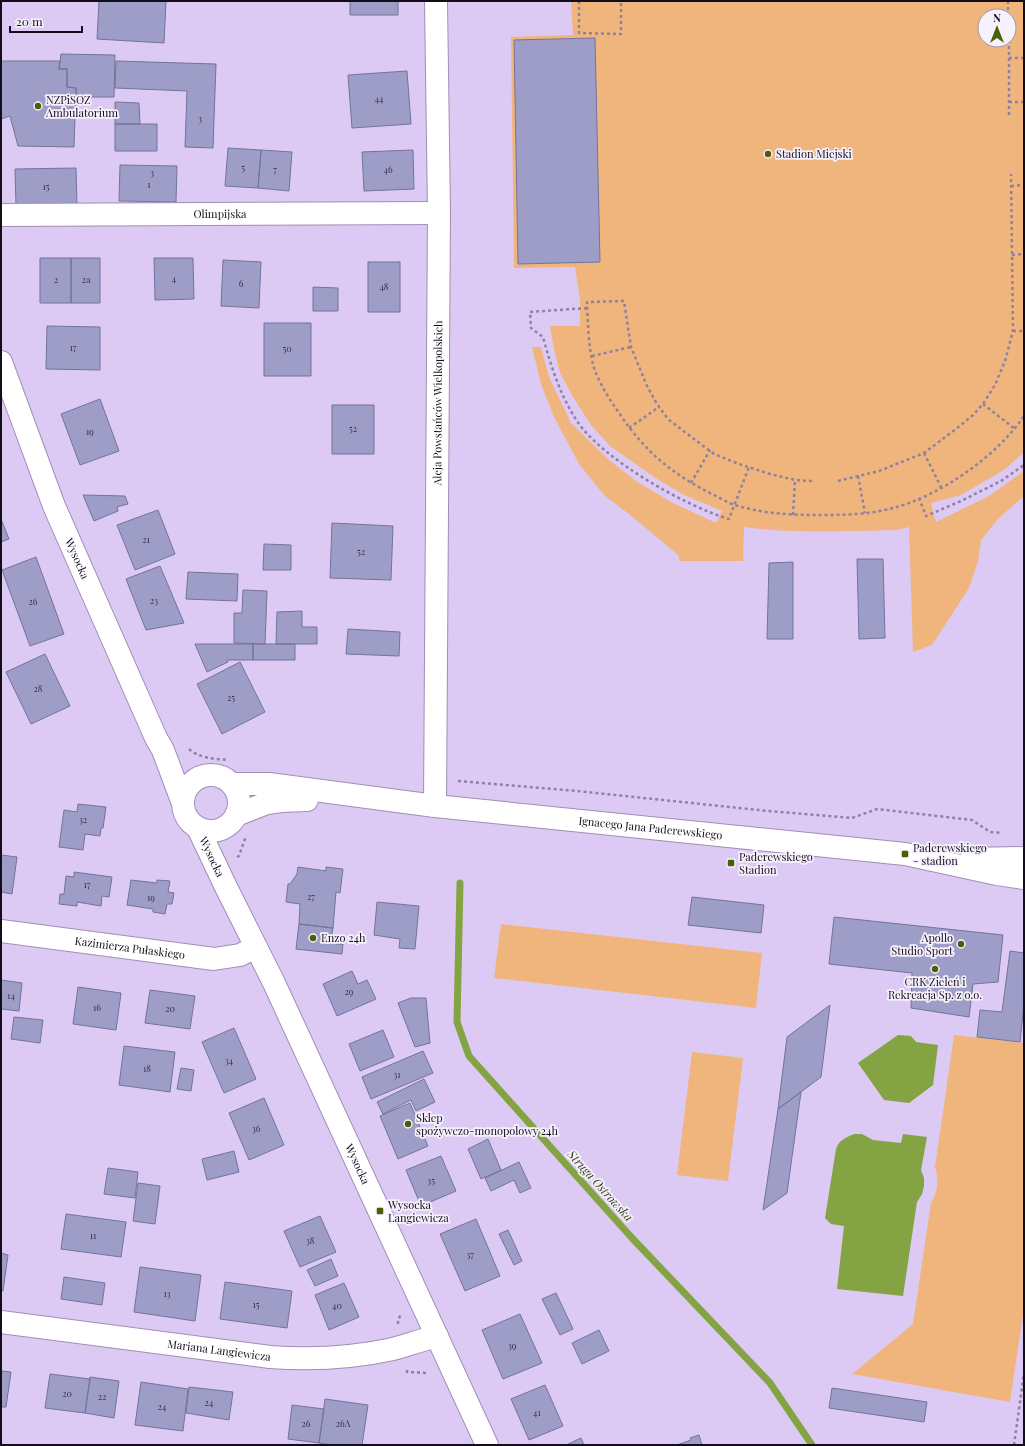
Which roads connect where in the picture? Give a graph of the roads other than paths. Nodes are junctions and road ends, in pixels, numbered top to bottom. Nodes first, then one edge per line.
1 (436, 1) edge
2 (439, 213) junction
3 (1, 215) edge
4 (1, 362) edge
5 (174, 748) junction
6 (202, 776) junction
7 (232, 784) junction
8 (368, 798) junction
9 (182, 801) junction
10 (435, 806) junction
11 (231, 821) junction
12 (198, 828) junction
13 (1024, 858) edge
14 (934, 859) junction
15 (1024, 878) edge
16 (225, 885) junction
17 (1, 930) edge
18 (256, 947) junction
19 (1, 1322) edge
20 (437, 1336) junction
21 (487, 1445) edge

1 - 2 street, Aleja Powstańców Wielkopolskich
2 - 3 street, Olimpijska
2 - 10 street, Aleja Powstańców Wielkopolskich
4 - 5 street, Wysocka
5 - 6 street
5 - 9 street, Wysocka
6 - 7 street
6 - 9 street
7 - 8 street, Ignacego Jana Paderewskiego
7 - 11 street
8 - 10 street, Ignacego Jana Paderewskiego
8 - 11 street, Ignacego Jana Paderewskiego
9 - 12 street
10 - 14 street, Ignacego Jana Paderewskiego
11 - 12 street
11 - 16 street, Wysocka
12 - 16 street, Wysocka
13 - 14 street
14 - 15 street
16 - 18 street, Wysocka
17 - 18 street, Kazimierza Pułaskiego
18 - 20 street, Wysocka
19 - 20 street, Mariana Langiewicza
20 - 21 street, Wysocka

